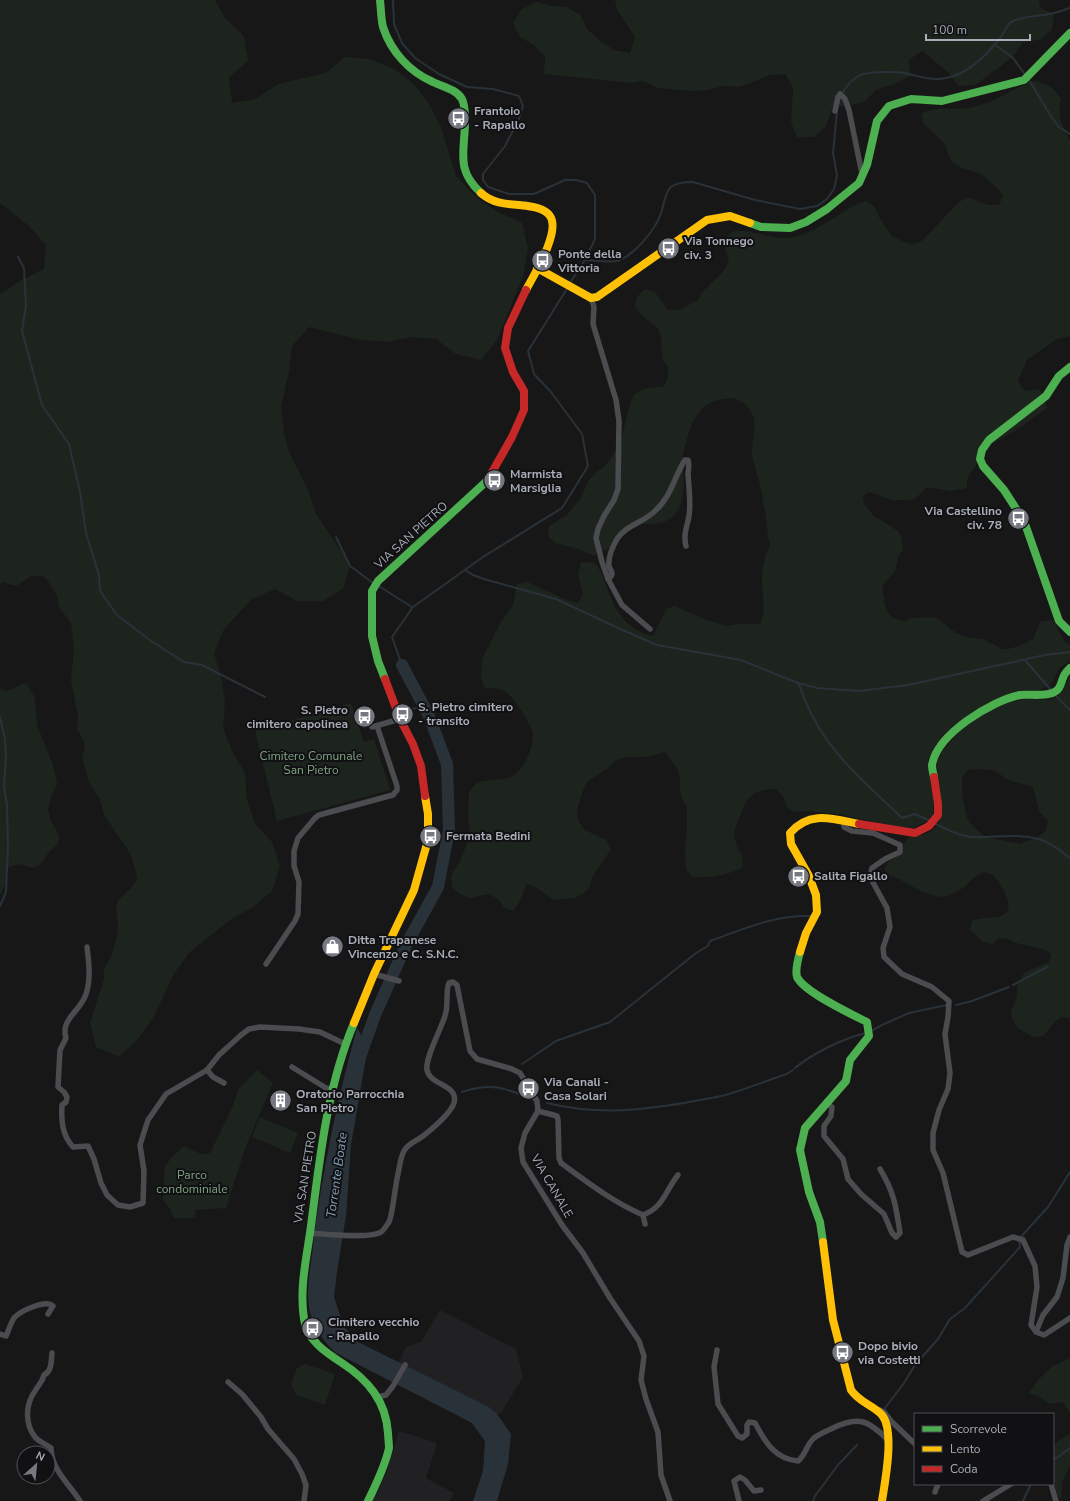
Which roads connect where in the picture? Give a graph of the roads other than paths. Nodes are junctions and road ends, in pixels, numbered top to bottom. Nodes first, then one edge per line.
1 (380, 0) edge
2 (1070, 33) edge
3 (835, 111) dead end
4 (862, 175) junction
5 (537, 268) junction
6 (591, 298) junction
7 (1070, 367) edge
8 (686, 546) dead end
9 (608, 579) junction
10 (650, 629) dead end
11 (1070, 632) edge
12 (1070, 668) edge
13 (400, 719) junction
14 (844, 822) junction
15 (87, 947) dead end
16 (266, 964) dead end
17 (374, 974) junction
18 (397, 981) dead end
19 (345, 1044) junction
20 (292, 1068) dead end
21 (207, 1070) junction
22 (224, 1083) dead end
23 (332, 1088) junction
24 (827, 1104) junction
25 (538, 1111) junction
26 (880, 1169) dead end
27 (678, 1175) dead end
28 (643, 1215) junction
29 (645, 1224) dead end
30 (311, 1233) junction
31 (1070, 1237) edge
32 (48, 1314) dead end
33 (1070, 1318) edge
34 (1036, 1332) junction
35 (0, 1334) edge
36 (717, 1350) dead end
37 (52, 1353) dead end
38 (405, 1365) dead end
39 (228, 1382) dead end
40 (378, 1397) junction
41 (875, 1410) junction
42 (888, 1440) junction
43 (914, 1443) edge
44 (938, 1485) edge
45 (1009, 1485) edge
46 (1051, 1485) edge
47 (761, 1490) dead end
48 (935, 1492) dead end
49 (884, 1499) edge
50 (80, 1501) edge
51 (304, 1501) edge
52 (368, 1501) edge
53 (670, 1501) edge
54 (739, 1501) edge
55 (983, 1501) edge
56 (1056, 1501) edge

1 - 5 street, VIA SAN PIETRO
2 - 4 street
3 - 4 street
4 - 6 street
5 - 6 street
5 - 13 street, VIA SAN PIETRO
6 - 9 street
7 - 11 street
8 - 9 street
9 - 10 street
12 - 14 street
13 - 16 street
13 - 17 street, VIA SAN PIETRO
14 - 24 street
14 - 34 street
15 - 21 street
17 - 18 street
17 - 19 street, VIA SAN PIETRO
19 - 21 street
19 - 23 street, VIA SAN PIETRO
20 - 23 street
21 - 22 street
23 - 30 street, VIA SAN PIETRO
24 - 26 street
24 - 41 street
25 - 28 street
25 - 30 street
25 - 53 street, VIA CANALE
27 - 28 street
28 - 29 street
30 - 40 street, VIA SAN PIETRO
31 - 34 street
32 - 35 street
33 - 34 street
36 - 42 street
37 - 50 street
38 - 40 street
39 - 51 street
40 - 52 street, VIA SAN PIETRO
41 - 42 street
41 - 43 street
42 - 49 street
44 - 48 street
45 - 55 street
46 - 56 street
47 - 54 street

